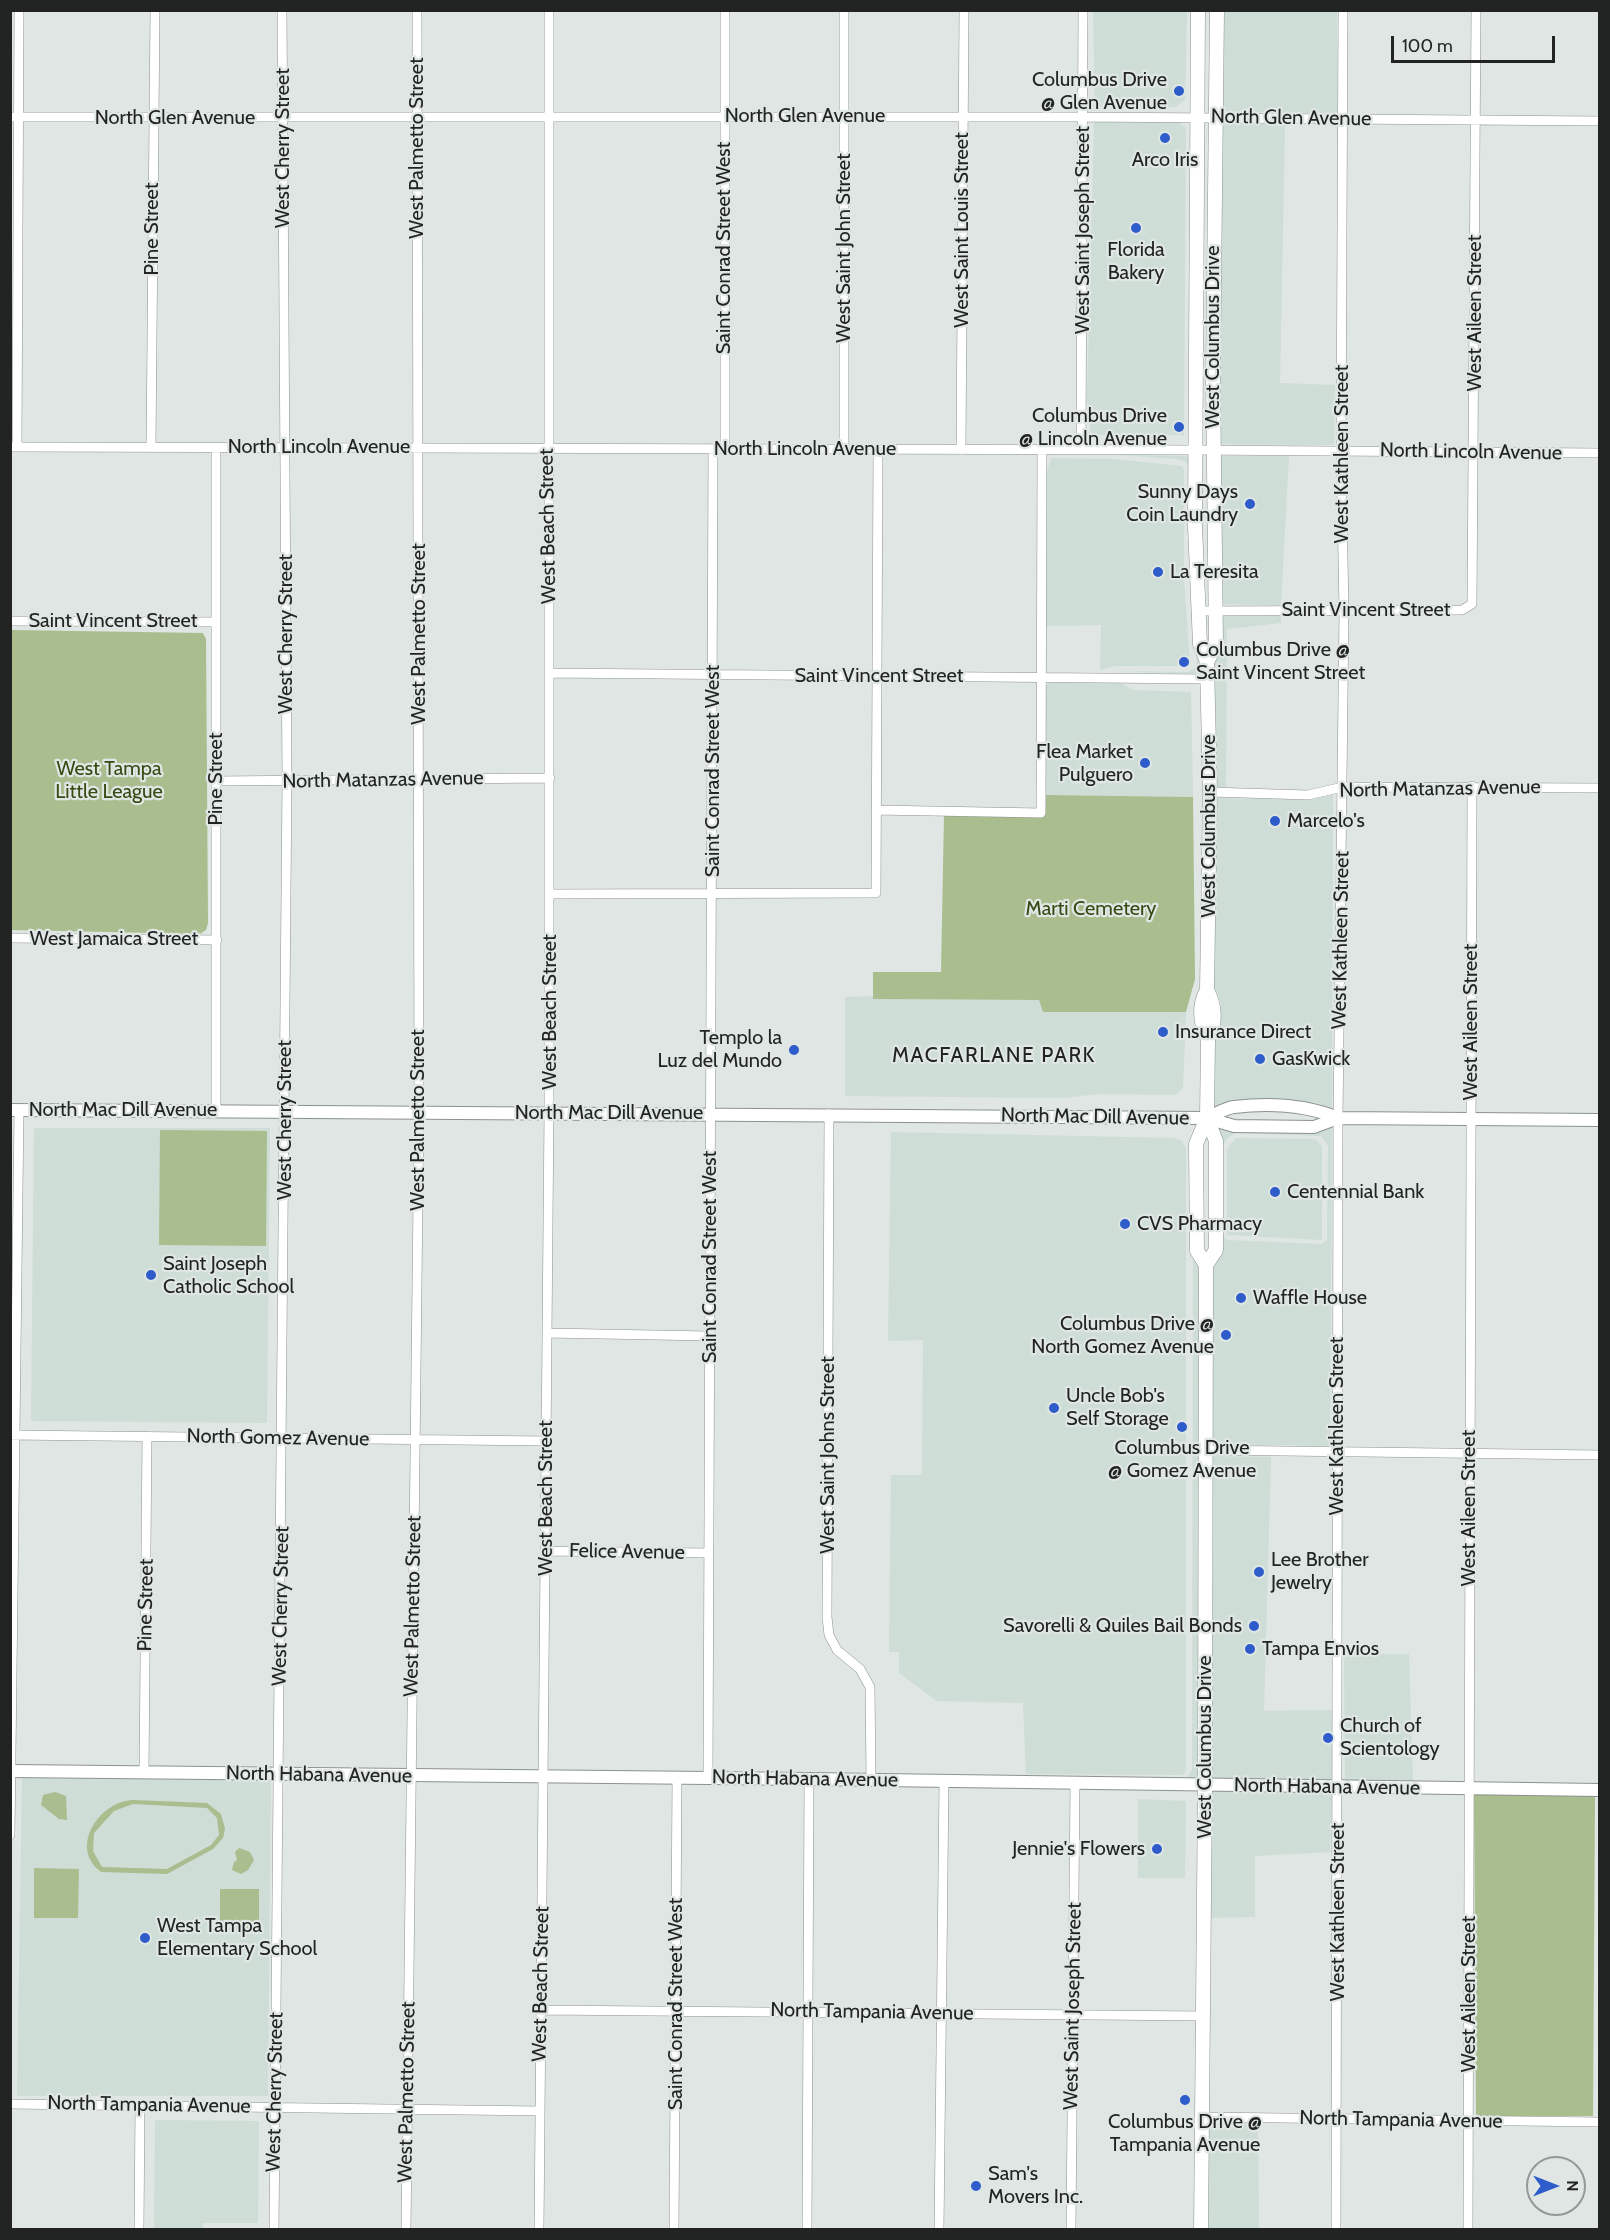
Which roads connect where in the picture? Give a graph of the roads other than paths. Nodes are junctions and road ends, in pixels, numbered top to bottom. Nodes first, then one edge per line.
1 (20, 10) edge
2 (155, 10) edge
3 (282, 10) edge
4 (417, 10) edge
5 (549, 10) edge
6 (725, 10) edge
7 (844, 10) edge
8 (964, 10) edge
9 (1083, 10) edge
10 (1198, 10) edge
11 (1217, 10) edge
12 (1343, 10) edge
13 (1476, 10) edge
14 (724, 116) junction
15 (14, 117) edge
16 (153, 117) junction
17 (548, 117) junction
18 (844, 117) junction
19 (963, 117) junction
20 (1083, 117) junction
21 (1197, 117) junction
22 (1214, 117) junction
23 (416, 118) junction
24 (282, 119) junction
25 (1343, 119) junction
26 (1475, 120) junction
27 (1599, 121) edge
28 (14, 447) edge
29 (151, 447) junction
30 (216, 447) junction
31 (285, 447) junction
32 (418, 448) junction
33 (548, 448) junction
34 (713, 449) junction
35 (725, 449) junction
36 (844, 450) junction
37 (878, 450) junction
38 (961, 450) junction
39 (1042, 450) junction
40 (1082, 450) junction
41 (1195, 450) junction
42 (1213, 450) junction
43 (1341, 451) junction
44 (1475, 452) junction
45 (1599, 453) edge
46 (1462, 610) joint
47 (1198, 611) junction
48 (1215, 611) junction
49 (1344, 611) junction
50 (10, 621) edge
51 (216, 622) junction
52 (1208, 662) junction
53 (550, 672) junction
54 (712, 675) junction
55 (877, 676) junction
56 (1042, 676) junction
57 (1207, 679) junction
58 (550, 778) junction
59 (419, 779) junction
60 (216, 781) junction
61 (286, 781) junction
62 (1472, 786) junction
63 (1343, 787) junction
64 (1599, 788) edge
65 (1210, 792) junction
66 (876, 810) junction
67 (550, 894) junction
68 (713, 895) junction
69 (10, 938) edge
70 (217, 940) junction
71 (15, 1110) edge
72 (216, 1110) junction
73 (285, 1111) junction
74 (419, 1112) junction
75 (549, 1112) junction
76 (711, 1114) junction
77 (829, 1114) junction
78 (1208, 1118) junction
79 (1338, 1118) junction
80 (1470, 1119) junction
81 (1599, 1120) edge
82 (1206, 1264) junction
83 (547, 1333) junction
84 (709, 1336) junction
85 (13, 1435) edge
86 (147, 1436) junction
87 (283, 1438) junction
88 (415, 1440) junction
89 (546, 1441) junction
90 (1204, 1450) junction
91 (1336, 1452) junction
92 (1469, 1453) junction
93 (1599, 1455) edge
94 (546, 1551) junction
95 (709, 1553) junction
96 (11, 1771) edge
97 (144, 1773) junction
98 (279, 1774) junction
99 (411, 1776) junction
100 (543, 1776) junction
101 (677, 1778) junction
102 (708, 1778) junction
103 (809, 1779) junction
104 (871, 1780) junction
105 (944, 1780) junction
106 (1075, 1782) junction
107 (1205, 1785) junction
108 (1338, 1787) junction
109 (1468, 1789) junction
110 (1599, 1790) edge
111 (10, 1835) edge
112 (541, 2010) junction
113 (676, 2011) junction
114 (808, 2011) junction
115 (942, 2013) junction
116 (1074, 2015) junction
117 (1203, 2016) junction
118 (10, 2104) edge
119 (140, 2105) junction
120 (274, 2106) junction
121 (407, 2108) junction
122 (540, 2111) junction
123 (1202, 2116) junction
124 (1337, 2120) junction
125 (1470, 2122) junction
126 (1599, 2122) edge
127 (139, 2229) edge
128 (274, 2229) edge
129 (406, 2229) edge
130 (539, 2229) edge
131 (674, 2229) edge
132 (807, 2229) edge
133 (939, 2229) edge
134 (1071, 2229) edge
135 (1201, 2229) edge
136 (1336, 2229) edge
137 (1468, 2229) edge

1 - 15 street
2 - 16 street, Pine Street
3 - 24 street, West Cherry Street
4 - 23 street, West Palmetto Street
5 - 17 street, West Beach Street
6 - 14 street, Saint Conrad Street West
7 - 18 street, West Saint John Street
8 - 19 street, West Saint Louis Street
9 - 20 street, West Saint Joseph Street
10 - 21 main road, West Columbus Drive
11 - 22 main road, West Columbus Drive
12 - 25 street, West Kathleen Street
13 - 26 street, West Aileen Street
14 - 17 street, North Glen Avenue
14 - 18 street, North Glen Avenue
14 - 35 street, Saint Conrad Street West
15 - 16 street, North Glen Avenue
15 - 28 street
16 - 24 street, North Glen Avenue
16 - 29 street, Pine Street
17 - 23 street, North Glen Avenue
17 - 33 street, West Beach Street
18 - 19 street, North Glen Avenue
18 - 36 street, West Saint John Street
19 - 20 street, North Glen Avenue
19 - 38 street, West Saint Louis Street
20 - 21 street, North Glen Avenue
20 - 40 street, West Saint Joseph Street
21 - 22 street, North Glen Avenue
21 - 41 main road, West Columbus Drive
22 - 25 street, North Glen Avenue
22 - 42 main road, West Columbus Drive
23 - 24 street, North Glen Avenue
23 - 32 street, West Palmetto Street
24 - 31 street, West Cherry Street
25 - 26 street, North Glen Avenue
25 - 43 street, West Kathleen Street
26 - 27 street, North Glen Avenue
26 - 44 street, West Aileen Street
28 - 29 street, North Lincoln Avenue
29 - 30 street, North Lincoln Avenue
30 - 31 street, North Lincoln Avenue
30 - 51 street, Pine Street
31 - 32 street, North Lincoln Avenue
31 - 61 street, West Cherry Street
32 - 33 street, North Lincoln Avenue
32 - 59 street, West Palmetto Street
33 - 34 street, North Lincoln Avenue
33 - 53 street, West Beach Street
34 - 35 street, North Lincoln Avenue
34 - 54 street, Saint Conrad Street West
35 - 36 street, North Lincoln Avenue
36 - 37 street, North Lincoln Avenue
37 - 38 street, North Lincoln Avenue
37 - 55 street
38 - 39 street, North Lincoln Avenue
39 - 40 street, North Lincoln Avenue
39 - 56 street
40 - 41 street, North Lincoln Avenue
41 - 42 street, North Lincoln Avenue
41 - 47 main road, West Columbus Drive
42 - 43 street, North Lincoln Avenue
42 - 48 main road, West Columbus Drive
43 - 44 street, North Lincoln Avenue
43 - 49 street, West Kathleen Street
44 - 45 street, North Lincoln Avenue
44 - 46 street, West Aileen Street
46 - 49 street, Saint Vincent Street
47 - 48 street, Saint Vincent Street
47 - 52 main road, West Columbus Drive
48 - 49 street, Saint Vincent Street
48 - 52 main road, West Columbus Drive
49 - 63 street, West Kathleen Street
50 - 51 street, Saint Vincent Street
51 - 60 street, Pine Street
52 - 57 main road, West Columbus Drive
53 - 54 street, Saint Vincent Street
53 - 58 street, West Beach Street
54 - 55 street, Saint Vincent Street
54 - 68 street, Saint Conrad Street West
55 - 56 street, Saint Vincent Street
55 - 66 street
56 - 57 street, Saint Vincent Street
56 - 66 street
57 - 65 main road, West Columbus Drive
58 - 59 street, North Matanzas Avenue
58 - 67 street, West Beach Street
59 - 61 street, North Matanzas Avenue
59 - 74 street, West Palmetto Street
60 - 61 street, North Matanzas Avenue
60 - 70 street, Pine Street
61 - 73 street, West Cherry Street
62 - 63 street, North Matanzas Avenue
62 - 64 street, North Matanzas Avenue
62 - 80 street, West Aileen Street
63 - 65 street, North Matanzas Avenue
63 - 79 street, West Kathleen Street
65 - 78 main road, West Columbus Drive
66 - 68 street
67 - 68 street
67 - 75 street, West Beach Street
68 - 76 street, Saint Conrad Street West
69 - 70 street, West Jamaica Street
70 - 72 street, Pine Street
71 - 72 street, North Mac Dill Avenue
71 - 85 street
72 - 73 street, North Mac Dill Avenue
73 - 74 street, North Mac Dill Avenue
73 - 87 street, West Cherry Street
74 - 75 street, North Mac Dill Avenue
74 - 88 street, West Palmetto Street
75 - 76 street, North Mac Dill Avenue
75 - 83 street, West Beach Street
76 - 77 street, North Mac Dill Avenue
76 - 84 street, Saint Conrad Street West
77 - 78 street, North Mac Dill Avenue
77 - 104 street, West Saint Johns Street
78 - 79 street, North Mac Dill Avenue
78 - 79 street, North Mac Dill Avenue
78 - 82 main road, West Columbus Drive
78 - 82 main road, West Columbus Drive
79 - 80 street, North Mac Dill Avenue
79 - 91 street, West Kathleen Street
80 - 81 street, North Mac Dill Avenue
80 - 92 street, West Aileen Street
82 - 90 main road, West Columbus Drive
83 - 84 street
83 - 89 street, West Beach Street
84 - 95 street, Saint Conrad Street West
85 - 86 street, North Gomez Avenue
85 - 96 street
86 - 87 street, North Gomez Avenue
86 - 97 street, Pine Street
87 - 88 street, North Gomez Avenue
87 - 98 street, West Cherry Street
88 - 89 street, North Gomez Avenue
88 - 99 street, West Palmetto Street
89 - 94 street, West Beach Street
90 - 91 street
90 - 107 main road, West Columbus Drive
91 - 92 street
91 - 108 street, West Kathleen Street
92 - 93 street
92 - 109 street, West Aileen Street
94 - 95 street, Felice Avenue
94 - 100 street, West Beach Street
95 - 102 street, Saint Conrad Street West
96 - 97 street, North Habana Avenue
96 - 111 street
97 - 98 street, North Habana Avenue
98 - 99 street, North Habana Avenue
98 - 120 street, West Cherry Street
99 - 100 street, North Habana Avenue
99 - 121 street, West Palmetto Street
100 - 101 street, North Habana Avenue
100 - 112 street, West Beach Street
101 - 102 street, North Habana Avenue
101 - 113 street, Saint Conrad Street West
102 - 103 street, North Habana Avenue
103 - 104 street, North Habana Avenue
103 - 114 street
104 - 105 street, North Habana Avenue
105 - 106 street, North Habana Avenue
105 - 115 street
106 - 107 street, North Habana Avenue
106 - 116 street, West Saint Joseph Street
107 - 108 street, North Habana Avenue
107 - 117 main road, West Columbus Drive
108 - 109 street, North Habana Avenue
108 - 124 street, West Kathleen Street
109 - 110 street, North Habana Avenue
109 - 125 street, West Aileen Street
112 - 113 street, North Tampania Avenue
112 - 122 street, West Beach Street
113 - 114 street, North Tampania Avenue
113 - 131 street, Saint Conrad Street West
114 - 115 street, North Tampania Avenue
114 - 132 street
115 - 116 street, North Tampania Avenue
115 - 133 street
116 - 117 street, North Tampania Avenue
116 - 134 street, West Saint Joseph Street
117 - 123 main road, West Columbus Drive
118 - 119 street, North Tampania Avenue
119 - 120 street, North Tampania Avenue
119 - 127 street
120 - 121 street, North Tampania Avenue
120 - 128 street, West Cherry Street
121 - 122 street, North Tampania Avenue
121 - 129 street, West Palmetto Street
122 - 130 street, West Beach Street
123 - 124 street, North Tampania Avenue
123 - 135 main road, West Columbus Drive
124 - 125 street, North Tampania Avenue
124 - 136 street, West Kathleen Street
125 - 126 street, North Tampania Avenue
125 - 137 street, West Aileen Street

